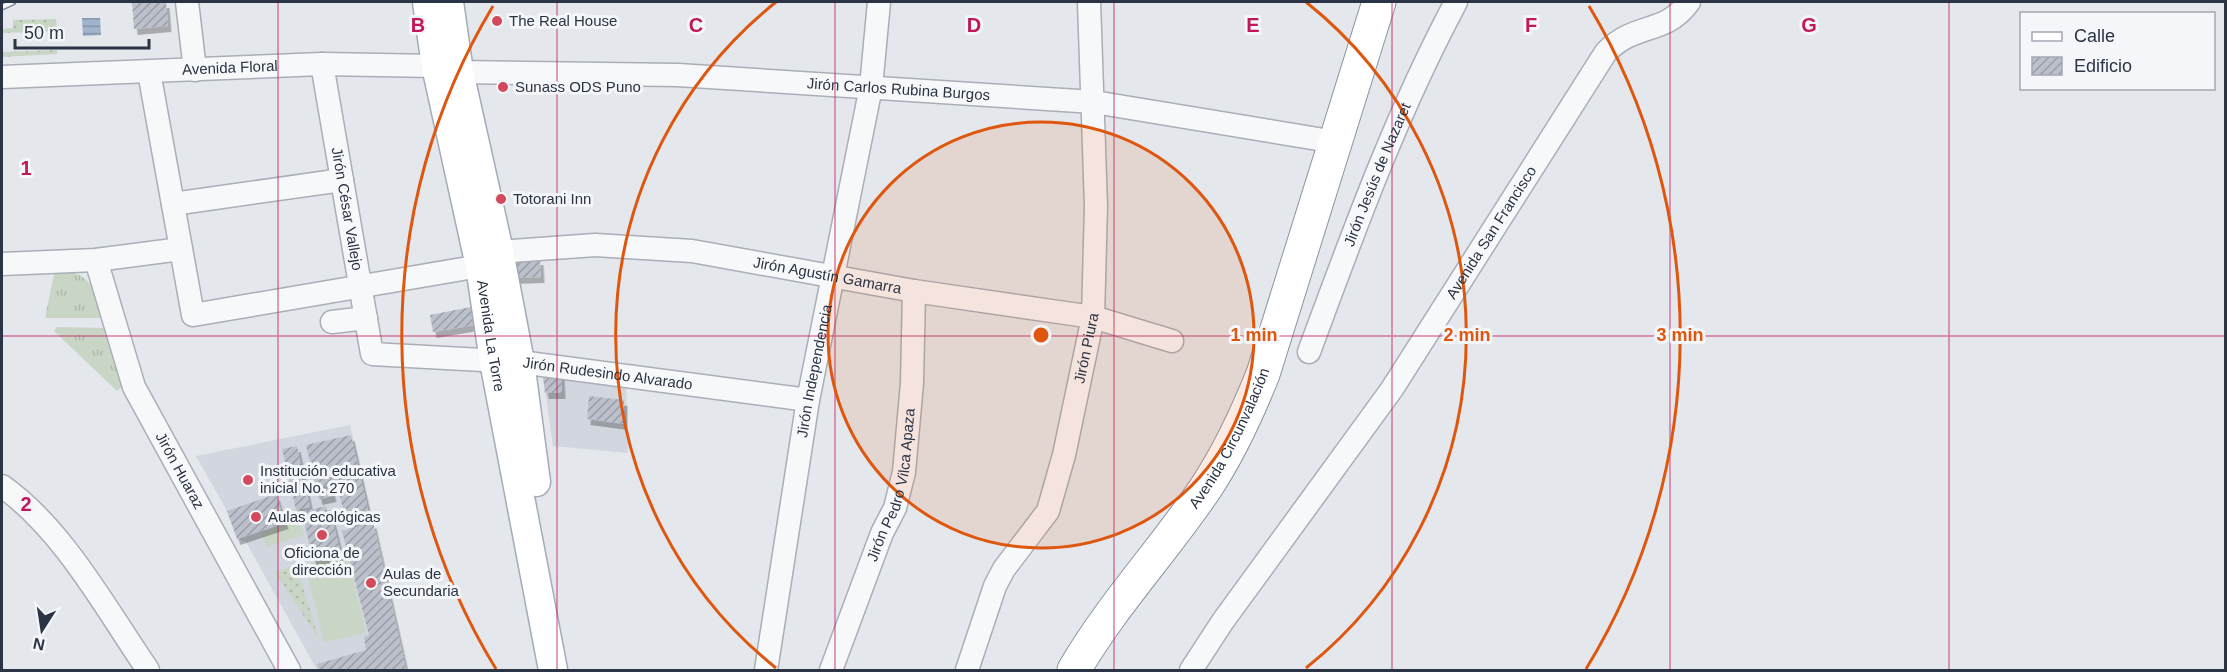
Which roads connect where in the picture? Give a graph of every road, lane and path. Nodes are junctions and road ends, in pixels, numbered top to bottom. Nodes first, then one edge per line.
1 (187, 2) edge
2 (428, 2) edge
3 (449, 2) edge
4 (879, 2) edge
5 (1089, 2) edge
6 (1378, 2) edge
7 (1456, 2) edge
8 (1689, 2) edge
9 (322, 64) junction
10 (447, 69) junction
11 (195, 70) junction
12 (149, 72) junction
13 (2, 77) edge
14 (871, 87) junction
15 (1094, 102) junction
16 (1336, 142) junction
17 (342, 180) junction
18 (173, 204) junction
19 (181, 249) junction
20 (486, 257) junction
21 (96, 260) junction
22 (2, 264) edge
23 (832, 277) junction
24 (361, 286) junction
25 (914, 291) junction
26 (1093, 317) junction
27 (366, 318) junction
28 (332, 322) dead end
29 (1172, 341) dead end
30 (1309, 352) dead end
31 (372, 354) joint
32 (507, 362) junction
33 (808, 400) junction
34 (2, 486) edge
35 (148, 670) edge
36 (289, 670) edge
37 (553, 670) edge
38 (567, 670) edge
39 (766, 670) edge
40 (831, 670) edge
41 (967, 670) edge
42 (1074, 670) edge
43 (1191, 670) edge

1 - 11 street
2 - 10 main road, Avenida La Torre
3 - 10 main road, Avenida La Torre
4 - 14 street, Jirón Independencia
5 - 15 street, Jirón Piura
6 - 16 highway, Avenida Circunvalación
7 - 30 street, Jirón Jesús de Nazaret
8 - 43 street, Avenida San Francisco
9 - 10 street, Avenida Floral
9 - 11 street, Avenida Floral
9 - 17 street, Jirón César Vallejo
10 - 14 street, Jirón Carlos Rubina Burgos
10 - 20 main road, Avenida La Torre
11 - 12 street, Avenida Floral
12 - 13 street, Avenida Floral
12 - 18 street
14 - 15 street, Jirón Carlos Rubina Burgos
14 - 23 street, Jirón Independencia
15 - 16 street, Jirón Carlos Rubina Burgos
15 - 26 street, Jirón Piura
16 - 42 highway, Avenida Circunvalación
17 - 18 street
17 - 24 street, Jirón César Vallejo
18 - 19 street
19 - 21 street
19 - 24 street, Jirón Agustín Gamarra
20 - 23 street, Jirón Agustín Gamarra
20 - 24 street, Jirón Agustín Gamarra
20 - 32 main road, Avenida La Torre
21 - 22 street
21 - 36 street, Jirón Huaraz
23 - 25 street, Jirón Agustín Gamarra
23 - 33 street, Jirón Independencia
24 - 27 street, Jirón César Vallejo
25 - 26 street, Jirón Agustín Gamarra
25 - 40 street, Jirón Pedro Vilca Apaza
26 - 29 street, Jirón Agustín Gamarra
26 - 41 street, Jirón Piura
27 - 28 street
27 - 31 street, Jirón César Vallejo
31 - 32 street, Jirón Rudesindo Alvarado
32 - 33 street, Jirón Rudesindo Alvarado
32 - 37 main road, Avenida La Torre
32 - 38 main road, Avenida La Torre
33 - 39 street, Jirón Independencia
34 - 35 street

